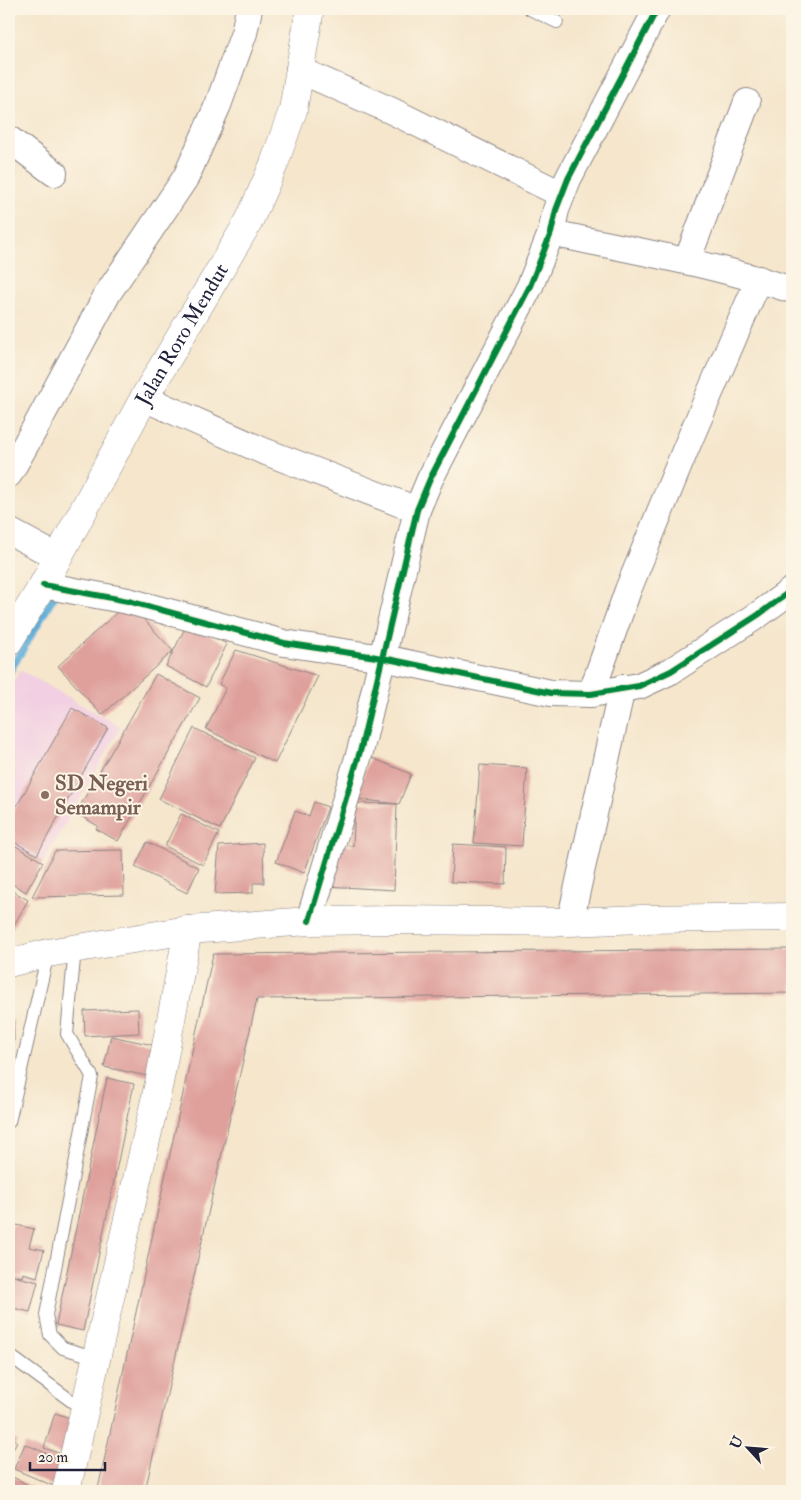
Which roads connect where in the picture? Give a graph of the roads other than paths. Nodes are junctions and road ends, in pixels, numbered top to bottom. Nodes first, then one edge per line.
1 (249, 9) edge
2 (310, 9) edge
3 (530, 9) edge
4 (656, 9) edge
5 (557, 22) dead end
6 (299, 70) junction
7 (747, 102) dead end
8 (9, 139) edge
9 (54, 173) dead end
10 (561, 194) junction
11 (551, 233) junction
12 (687, 261) junction
13 (759, 279) junction
14 (792, 290) edge
15 (144, 398) junction
16 (9, 474) edge
17 (417, 510) junction
18 (12, 533) edge
19 (57, 557) junction
20 (43, 585) junction
21 (792, 590) edge
22 (9, 641) edge
23 (383, 658) junction
24 (622, 688) junction
25 (591, 694) junction
26 (792, 917) edge
27 (309, 921) junction
28 (570, 922) junction
29 (188, 930) junction
30 (75, 948) junction
31 (48, 953) junction
32 (9, 964) edge
33 (9, 1122) edge
34 (9, 1355) edge
35 (97, 1358) junction
36 (85, 1411) junction
37 (66, 1491) edge

1 - 16 street
2 - 6 main road, Jalan Roro Mendut
3 - 5 lane
4 - 10 street
6 - 10 street
6 - 15 main road, Jalan Roro Mendut
7 - 12 street
8 - 9 street
10 - 11 street
11 - 12 street
11 - 17 street
12 - 13 street
13 - 14 street
13 - 25 street
15 - 17 street
15 - 19 main road, Jalan Roro Mendut
17 - 23 street
18 - 19 street
19 - 20 main road, Jalan Roro Mendut
20 - 22 main road, Jalan Roro Mendut
20 - 23 street
21 - 24 street
23 - 25 street
23 - 27 street
24 - 25 street
24 - 28 street
26 - 28 main road
27 - 28 main road
27 - 29 main road
29 - 30 main road
29 - 35 main road
30 - 31 main road
30 - 35 lane
31 - 32 main road
31 - 33 lane
34 - 36 lane
35 - 36 main road
36 - 37 main road

